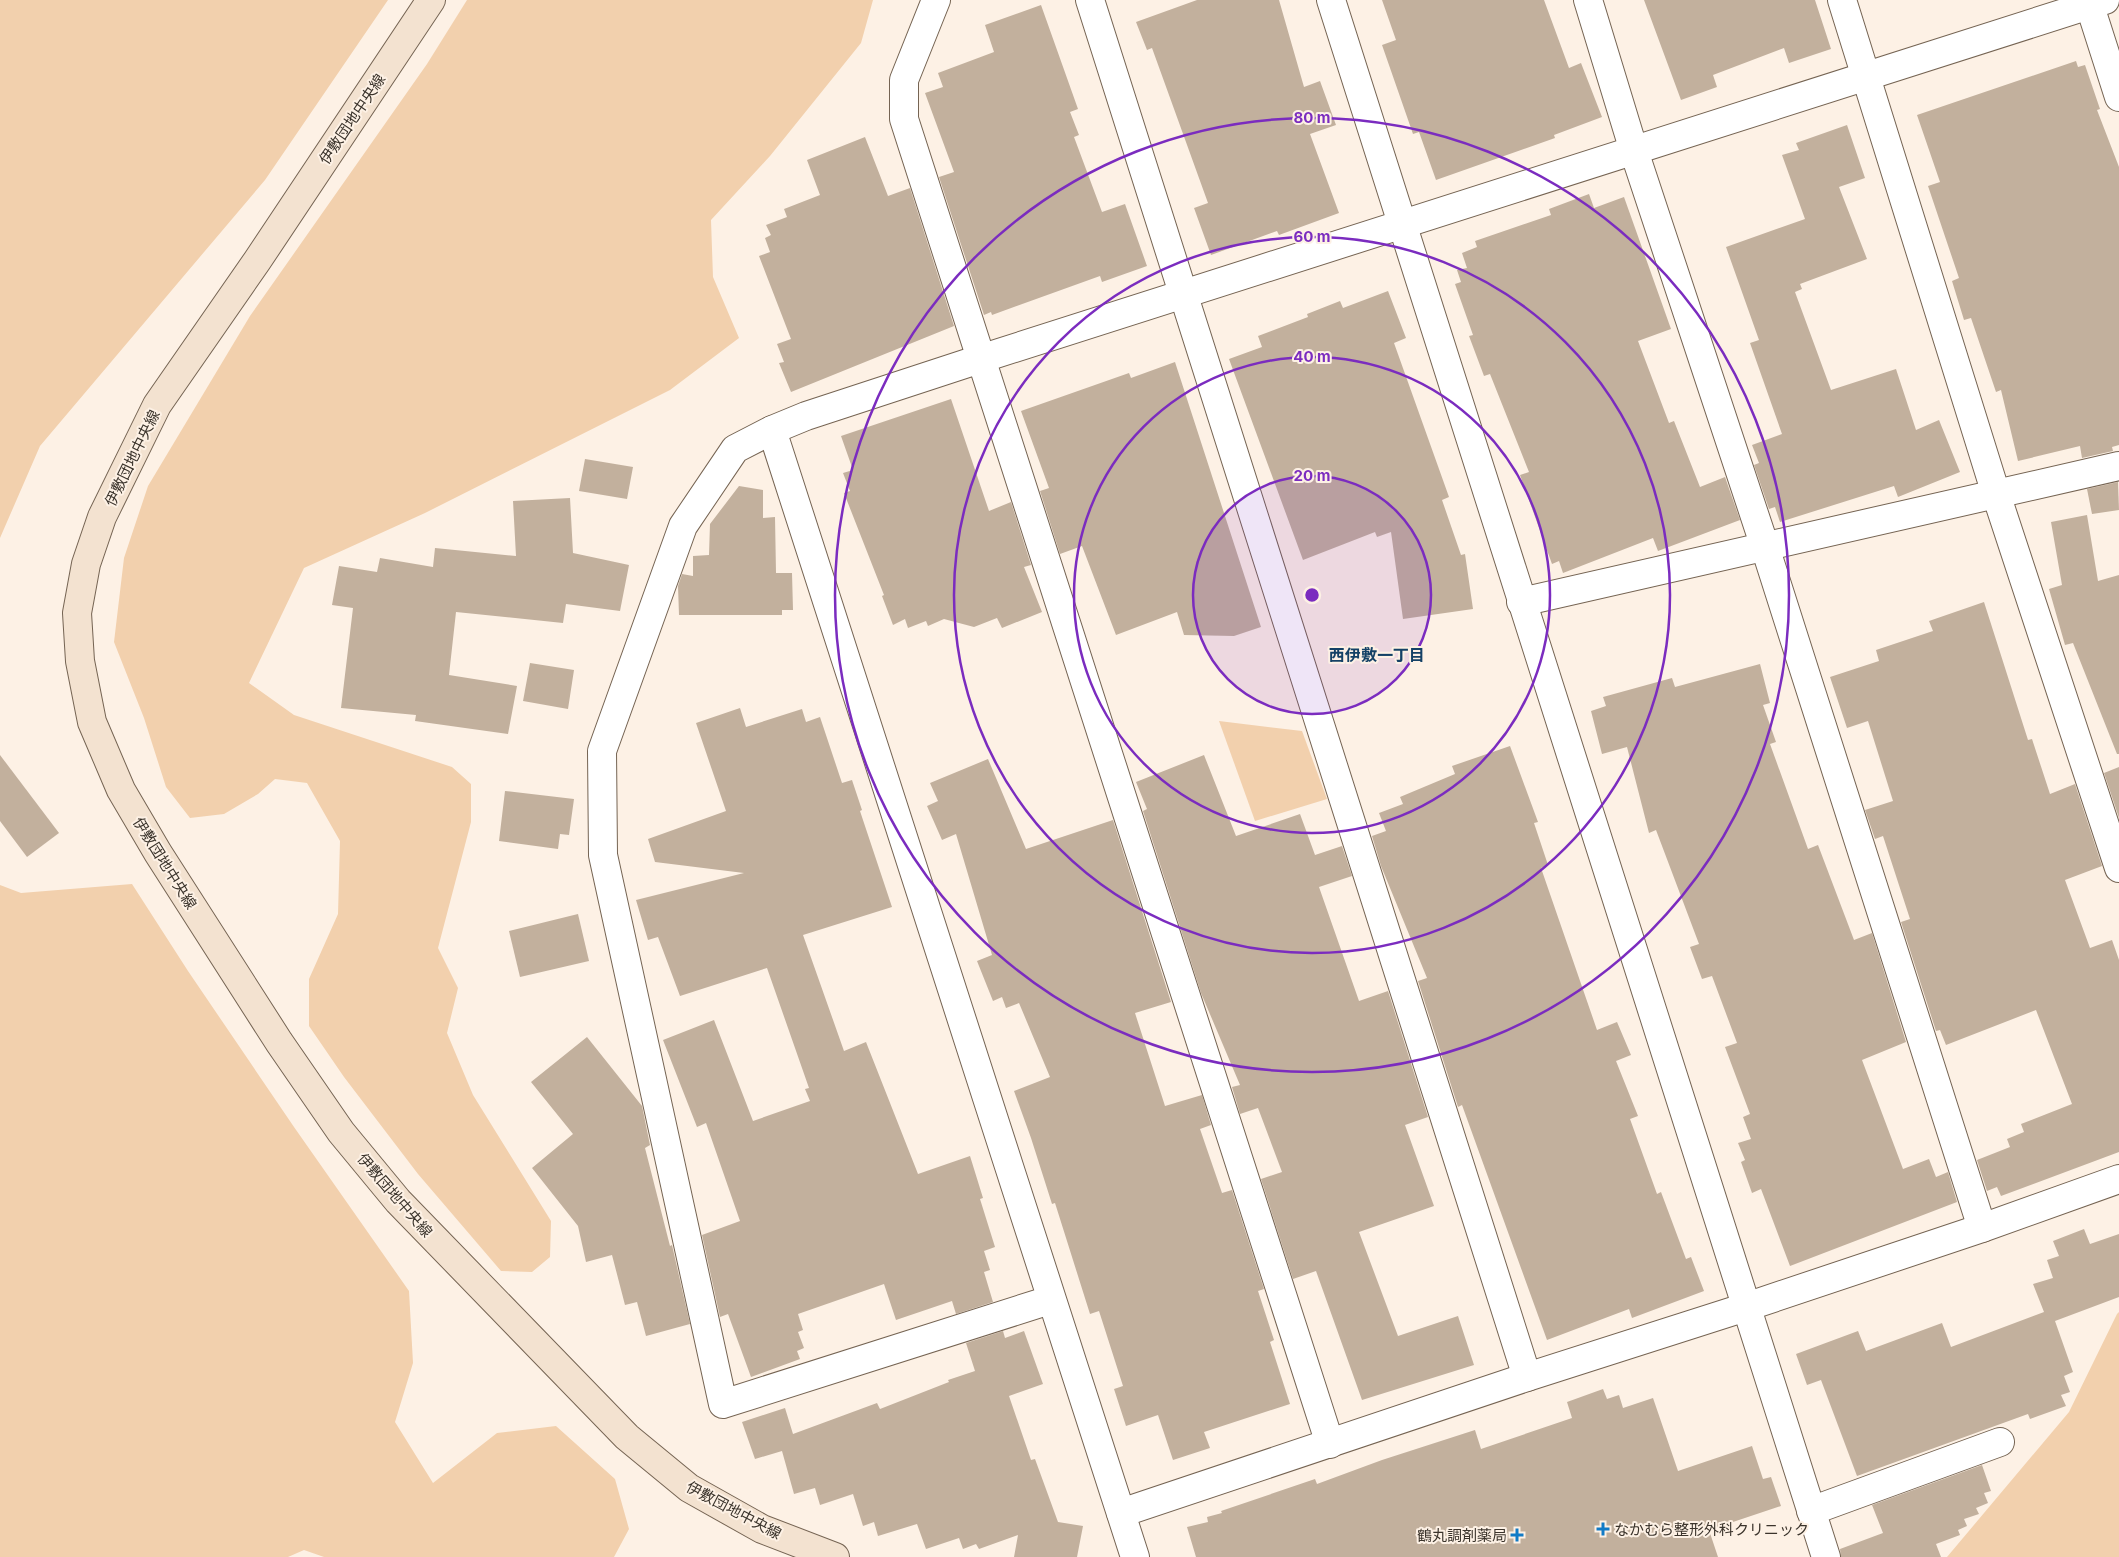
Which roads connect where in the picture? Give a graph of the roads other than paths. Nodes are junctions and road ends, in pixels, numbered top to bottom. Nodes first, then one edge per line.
1 (431, 0) edge
2 (936, 0) edge
3 (1090, 0) edge
4 (1331, 0) edge
5 (1588, 0) edge
6 (1842, 0) edge
7 (2094, 2) edge
8 (1867, 76) junction
9 (2119, 97) edge
10 (1634, 150) junction
11 (1401, 225) junction
12 (1183, 295) junction
13 (980, 359) junction
14 (772, 430) junction
15 (2119, 466) edge
16 (1996, 494) junction
17 (1765, 547) junction
18 (1521, 602) junction
19 (2119, 868) edge
20 (2119, 1179) edge
21 (1982, 1228) junction
22 (1050, 1300) junction
23 (1746, 1307) junction
24 (1526, 1377) junction
25 (2000, 1442) dead end
26 (1330, 1444) junction
27 (1811, 1511) junction
28 (1121, 1513) junction
29 (835, 1557) edge
30 (1135, 1557) edge
31 (1826, 1557) edge

1 - 29 street, 伊敷団地中央線
2 - 13 street
3 - 12 street
4 - 11 street
5 - 10 street
6 - 8 street
7 - 8 street
7 - 9 street
8 - 10 street
8 - 16 street
10 - 11 street
10 - 17 street
11 - 12 street
11 - 18 street
12 - 13 street
12 - 24 street
13 - 14 street
13 - 26 street
14 - 22 street
14 - 22 street
15 - 16 street
16 - 17 street
16 - 19 street
17 - 18 street
17 - 21 street
18 - 23 street
20 - 21 street
21 - 23 street
22 - 28 street
23 - 24 street
23 - 27 street
24 - 26 street
25 - 27 street
26 - 28 street
27 - 31 street
28 - 30 street

